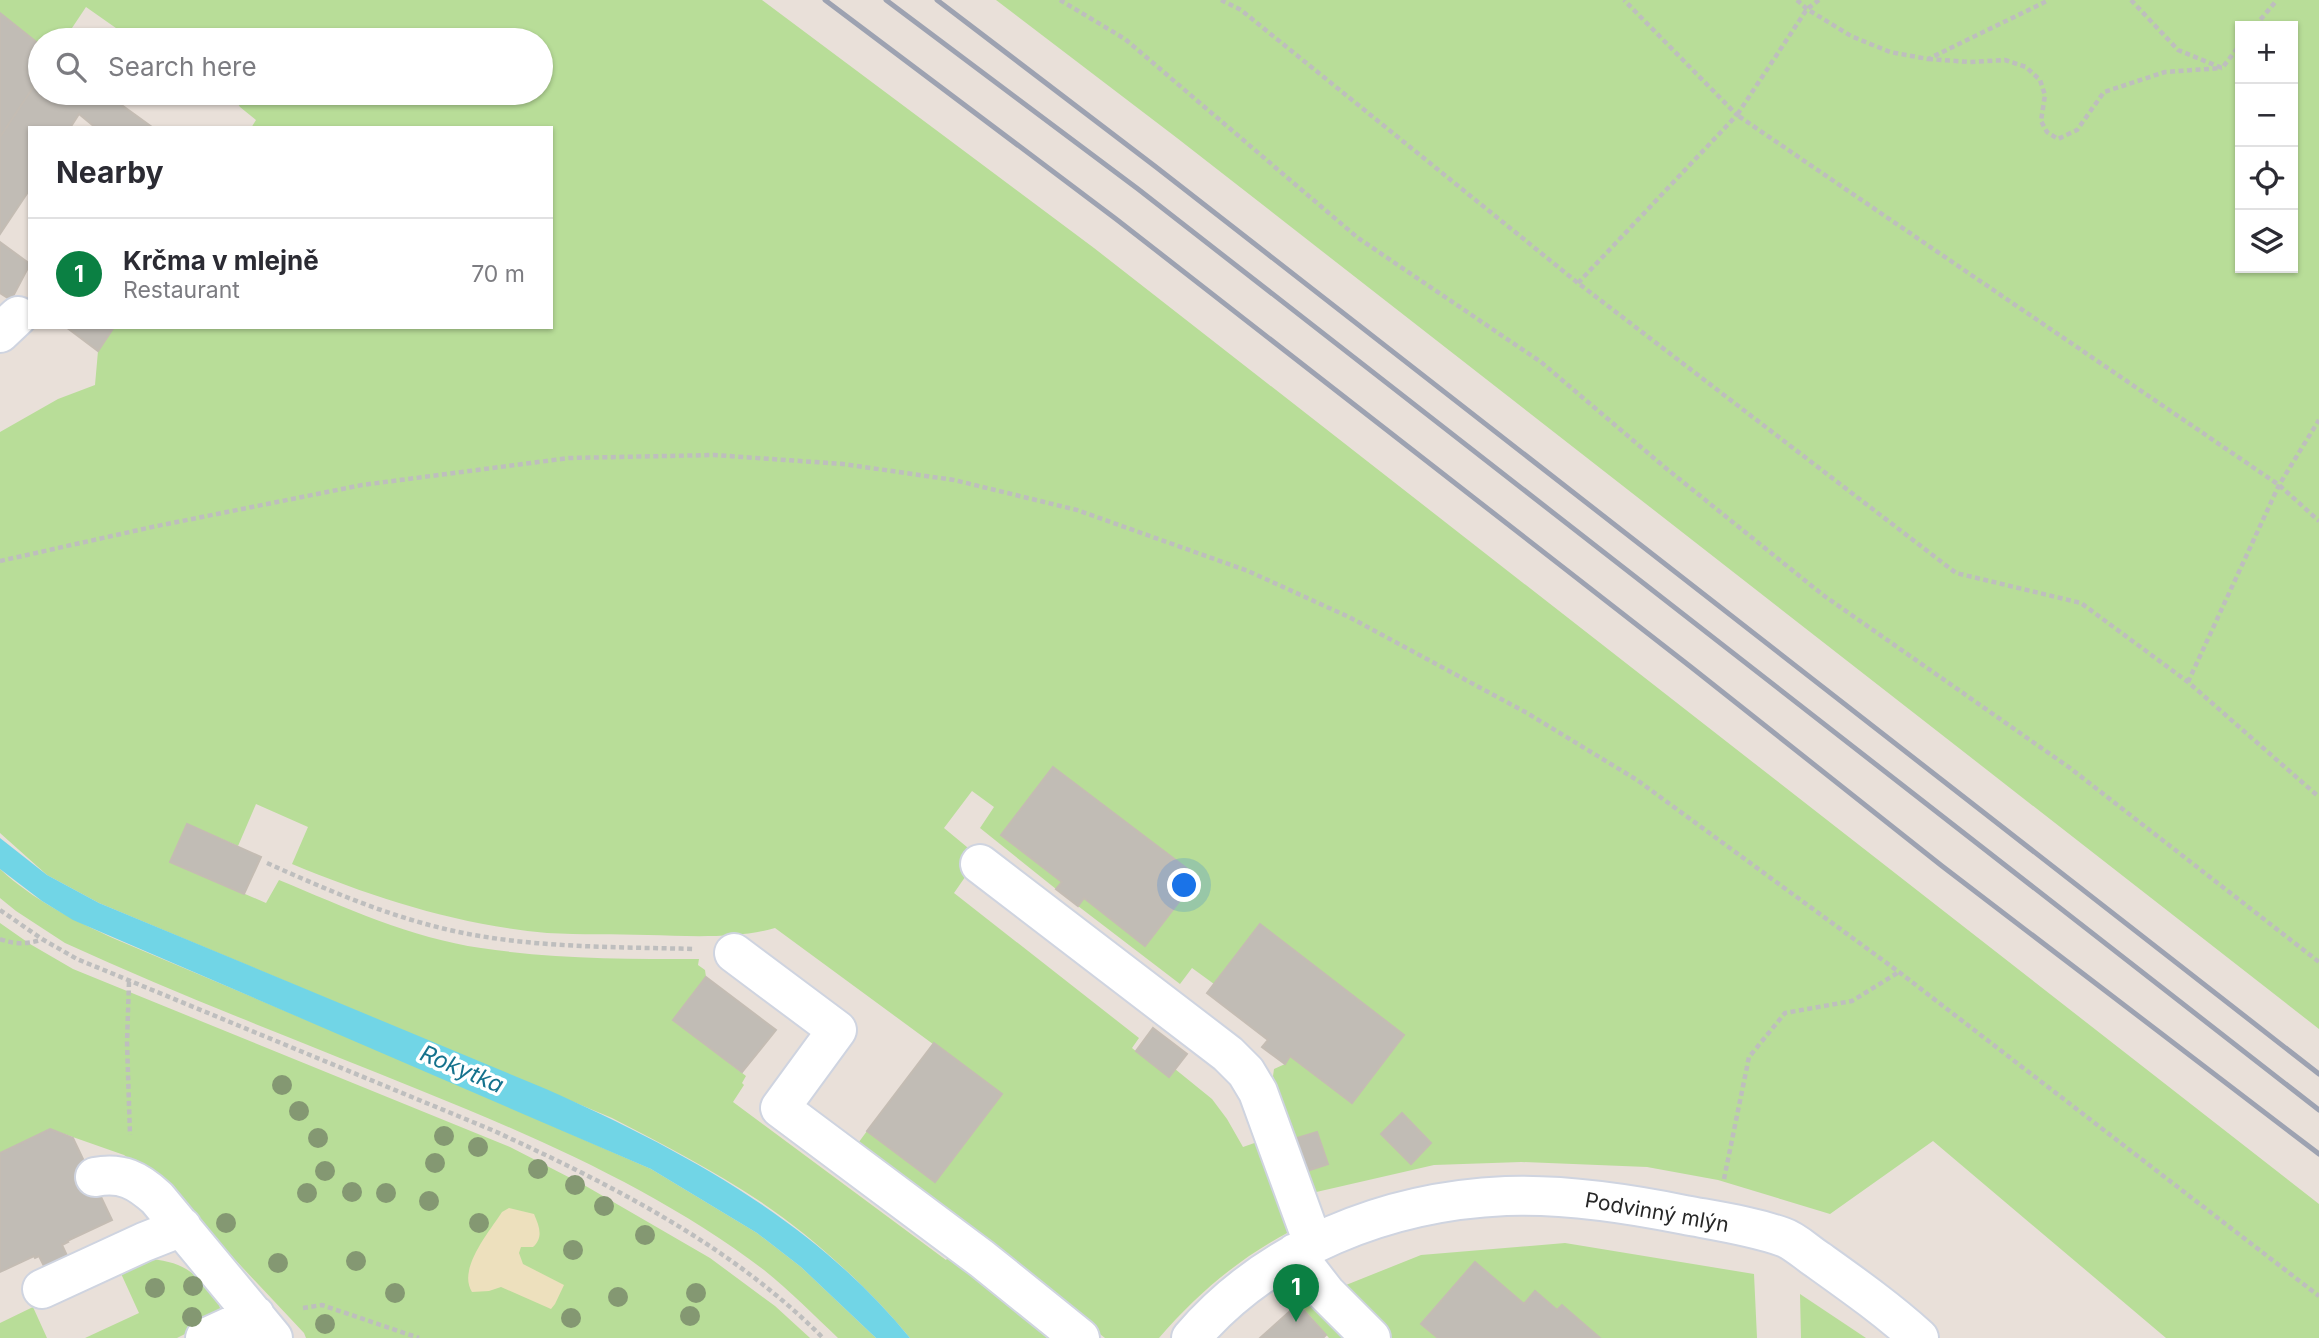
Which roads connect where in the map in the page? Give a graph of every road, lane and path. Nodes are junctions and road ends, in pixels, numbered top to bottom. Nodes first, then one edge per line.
1 (1060, 0) edge
2 (1221, 0) edge
3 (1624, 0) edge
4 (1797, 0) edge
5 (1819, 0) edge
6 (2049, 0) edge
7 (2131, 0) edge
8 (2277, 0) edge
9 (1807, 9) junction
10 (2259, 21) edge
11 (2235, 51) edge
12 (1928, 59) junction
13 (2221, 68) junction
14 (1737, 115) junction
15 (1578, 283) junction
16 (2319, 420) edge
17 (2279, 485) junction
18 (2319, 521) edge
19 (3, 560) edge
20 (2188, 682) junction
21 (2319, 797) edge
22 (267, 863) dead end
23 (980, 864) dead end
24 (0, 910) edge
25 (0, 939) edge
26 (42, 939) junction
27 (733, 953) joint
28 (2319, 962) edge
29 (1899, 972) junction
30 (129, 982) junction
31 (95, 1177) dead end
32 (143, 1185) junction
33 (1715, 1221) junction
34 (181, 1227) junction
35 (1304, 1248) junction
36 (41, 1289) dead end
37 (2319, 1296) edge
38 (264, 1326) edge
39 (205, 1338) edge
40 (419, 1338) edge
41 (823, 1338) edge
42 (1080, 1338) edge
43 (1191, 1338) edge
44 (1371, 1338) edge
45 (1919, 1338) edge

1 - 28 path
2 - 15 path
3 - 14 path
4 - 9 path
5 - 9 path
6 - 12 path
7 - 13 path
8 - 10 path
9 - 12 path
9 - 14 path
11 - 13 path
12 - 13 path
14 - 15 path
14 - 17 path
15 - 20 path
16 - 17 path
17 - 18 path
17 - 20 path
19 - 29 path
20 - 21 path
22 - 27 path
23 - 35 street
24 - 26 path
25 - 26 path
26 - 30 path
27 - 42 street
29 - 33 path
29 - 37 path
30 - 32 path
30 - 41 path
31 - 32 street
32 - 34 street
33 - 35 street, Podvinný mlýn
33 - 45 street, Podvinný mlýn
34 - 36 street
34 - 38 street
35 - 43 street, Podvinný mlýn
35 - 44 street
38 - 39 street
38 - 40 path

